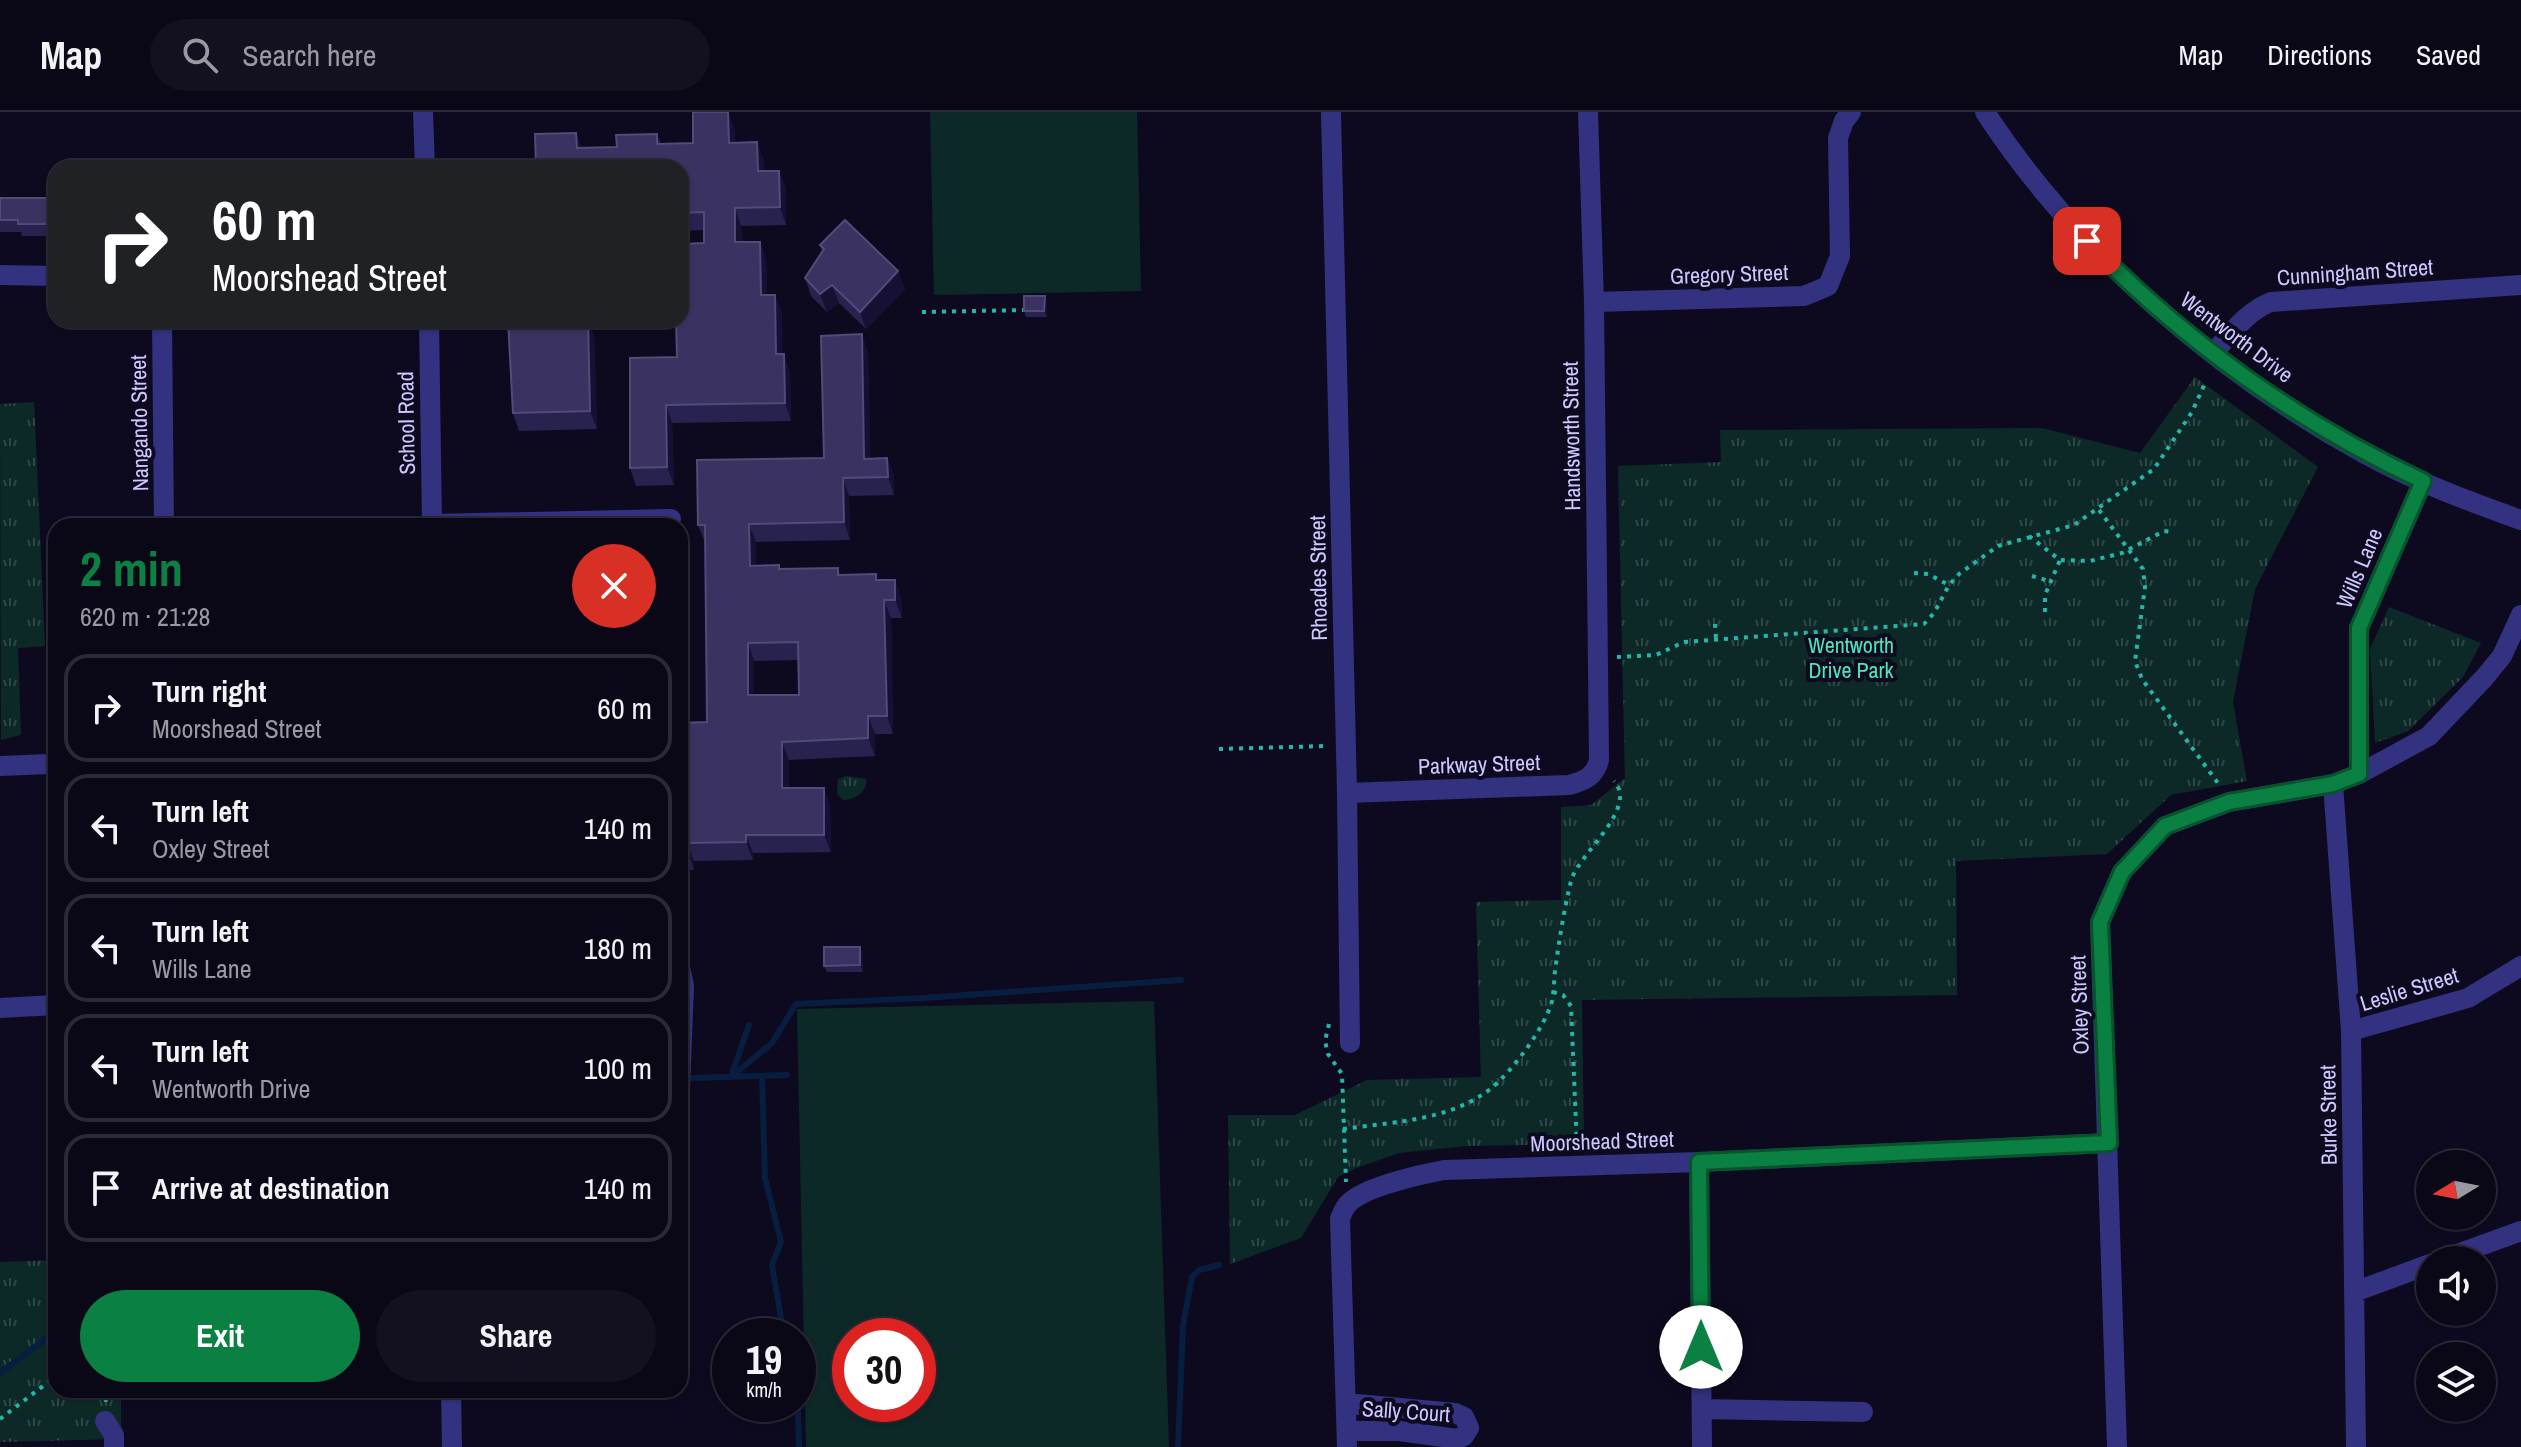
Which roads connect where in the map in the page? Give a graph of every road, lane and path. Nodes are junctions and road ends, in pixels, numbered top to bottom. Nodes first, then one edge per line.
1 (423, 112) edge
2 (1331, 112) edge
3 (1588, 112) edge
4 (1851, 112) edge
5 (1985, 112) edge
6 (425, 160) edge
7 (0, 275) edge
8 (48, 276) edge
9 (2521, 285) edge
10 (1594, 302) junction
11 (1026, 310) edge
12 (922, 312) dead end
13 (162, 328) edge
14 (429, 328) edge
15 (2213, 353) junction
16 (2206, 381) dead end
17 (2423, 481) junction
18 (2099, 510) junction
19 (164, 518) edge
20 (432, 518) edge
21 (2521, 520) edge
22 (2173, 532) dead end
23 (2029, 536) junction
24 (2129, 550) junction
25 (2060, 560) junction
26 (1914, 573) dead end
27 (2032, 576) dead end
28 (2049, 581) junction
29 (1949, 585) junction
30 (2045, 612) dead end
31 (2521, 615) edge
32 (1715, 624) dead end
33 (1716, 639) junction
34 (1617, 657) dead end
35 (1328, 746) dead end
36 (1219, 749) dead end
37 (1599, 760) joint
38 (48, 764) edge
39 (0, 766) edge
40 (2359, 774) junction
41 (1614, 781) dead end
42 (2333, 784) junction
43 (1347, 793) junction
44 (2229, 802) junction
45 (2521, 966) edge
46 (1553, 992) junction
47 (48, 1005) edge
48 (0, 1008) edge
49 (2351, 1031) junction
50 (1350, 1043) dead end
51 (1343, 1129) dead end
52 (2109, 1143) junction
53 (1699, 1162) junction
54 (1580, 1165) junction
55 (2521, 1231) edge
56 (2480, 1246) edge
57 (2416, 1269) edge
58 (2354, 1292) junction
59 (48, 1382) edge
60 (451, 1398) edge
61 (1346, 1403) junction
62 (1702, 1409) junction
63 (1863, 1412) dead end
64 (0, 1419) edge
65 (105, 1421) dead end
66 (1347, 1439) edge
67 (114, 1447) edge
68 (452, 1447) edge
69 (1702, 1447) edge
70 (2117, 1447) edge
71 (2356, 1447) edge

1 - 6 street
2 - 43 street, Rhoades Street
3 - 10 street, Handsworth Street
4 - 10 street, Gregory Street
5 - 15 street, Wentworth Drive
7 - 8 street
9 - 15 street, Cunningham Street
10 - 37 street, Handsworth Street
11 - 12 path
13 - 19 street, Nangando Street
14 - 20 street, School Road
15 - 17 street, Wentworth Drive
16 - 18 path
17 - 21 street, Wentworth Drive
17 - 40 street, Wills Lane
18 - 23 path
18 - 24 path
22 - 24 path
23 - 25 path
23 - 29 path
24 - 25 path
24 - 44 path
25 - 28 path
26 - 29 path
27 - 28 path
28 - 30 path
29 - 33 path
31 - 40 street, Oxley Street
32 - 33 path
33 - 34 path
35 - 36 path
37 - 43 street, Parkway Street
38 - 39 street
40 - 42 street, Oxley Street
41 - 46 path
42 - 44 street, Oxley Street
42 - 49 street, Burke Street
43 - 50 street, Rhoades Street
44 - 52 street, Oxley Street
45 - 49 street, Leslie Street
46 - 51 path
46 - 54 path
47 - 48 street
49 - 58 street, Burke Street
52 - 53 street, Moorshead Street
52 - 70 street, Oxley Street
53 - 54 street, Moorshead Street
53 - 62 street
54 - 61 street, Moorshead Street
55 - 56 street
57 - 58 street
58 - 71 street, Burke Street
59 - 64 path
60 - 68 street
61 - 66 street, Moorshead Street
61 - 66 street, Sally Court
62 - 63 street
62 - 69 street
65 - 67 street

